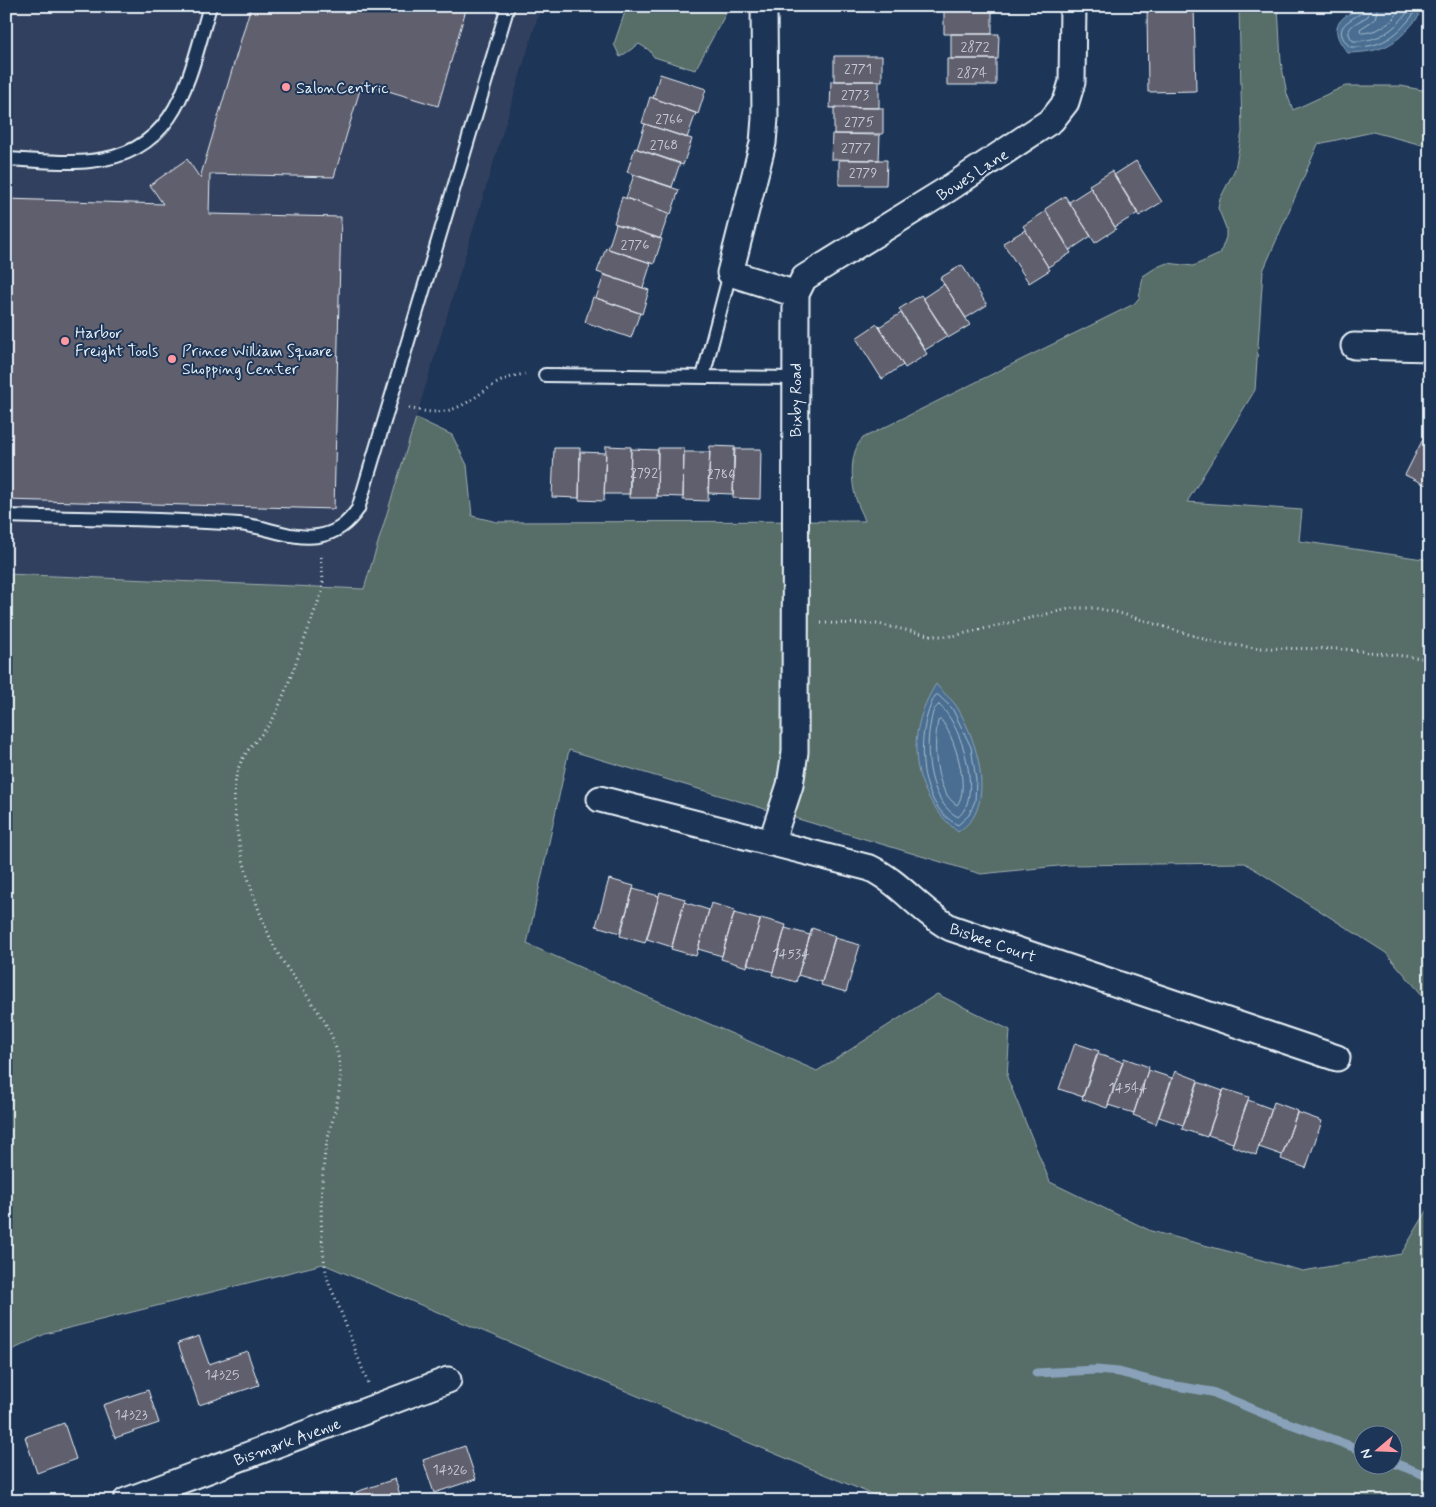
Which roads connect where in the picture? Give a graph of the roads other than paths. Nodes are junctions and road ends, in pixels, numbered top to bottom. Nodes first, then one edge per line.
1 (210, 6) edge
2 (508, 6) edge
3 (764, 6) edge
4 (1073, 6) edge
5 (6, 159) edge
6 (730, 273) junction
7 (796, 294) junction
8 (1354, 346) dead end
9 (1430, 348) edge
10 (545, 375) road end
11 (703, 377) junction
12 (796, 378) junction
13 (6, 516) edge
14 (600, 800) dead end
15 (771, 843) junction
16 (1337, 1058) dead end
17 (448, 1380) dead end
18 (126, 1501) edge

1 - 5 lane
2 - 13 lane
3 - 6 street
4 - 7 street, Bowes Lane
6 - 7 street
6 - 11 lane
7 - 12 street, Bixby Road
8 - 9 street
10 - 11 lane
11 - 12 lane
12 - 15 street, Bixby Road
14 - 15 street, Bisbee Court
15 - 16 street, Bisbee Court
17 - 18 street, Bismark Avenue

